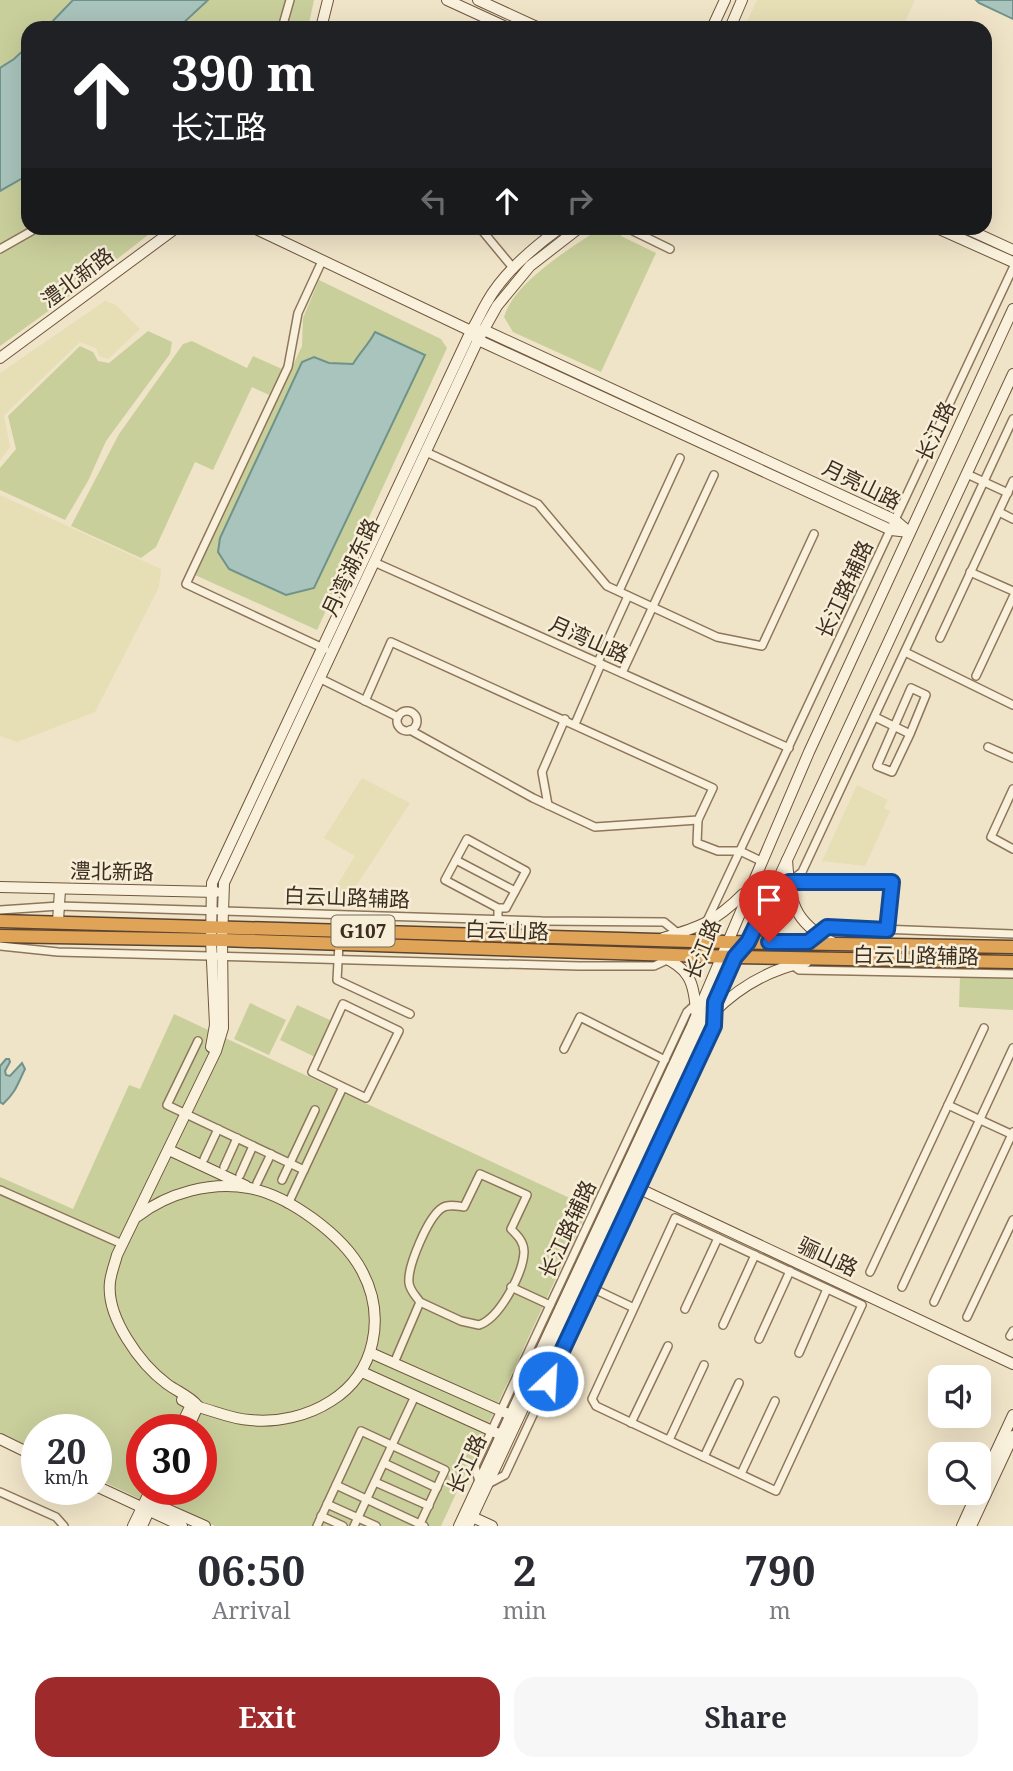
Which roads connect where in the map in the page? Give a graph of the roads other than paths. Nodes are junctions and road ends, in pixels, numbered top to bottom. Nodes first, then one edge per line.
1 (290, 0) edge
2 (327, 0) edge
3 (478, 0) edge
4 (725, 0) edge
5 (743, 0) edge
6 (450, 1) edge
7 (284, 21) edge
8 (322, 21) edge
9 (493, 21) edge
10 (524, 21) edge
11 (715, 21) edge
12 (733, 21) edge
13 (25, 235) edge
14 (167, 235) edge
15 (268, 235) edge
16 (486, 235) edge
17 (550, 235) edge
18 (570, 235) edge
19 (641, 235) edge
20 (951, 235) edge
21 (980, 235) edge
22 (0, 249) edge
23 (670, 249) dead end
24 (1013, 250) edge
25 (322, 261) junction
26 (1013, 265) edge
27 (514, 269) junction
28 (1013, 309) edge
29 (484, 330) junction
30 (471, 331) junction
31 (478, 340) junction
32 (0, 358) edge
33 (1013, 374) edge
34 (1013, 419) edge
35 (426, 452) junction
36 (680, 458) dead end
37 (967, 474) junction
38 (714, 475) dead end
39 (1013, 481) edge
40 (984, 482) junction
41 (1007, 493) junction
42 (999, 512) junction
43 (1013, 519) edge
44 (895, 520) junction
45 (891, 530) junction
46 (909, 532) junction
47 (814, 534) dead end
48 (374, 562) junction
49 (970, 572) junction
50 (619, 592) junction
51 (1013, 592) edge
52 (628, 596) junction
53 (1013, 597) edge
54 (652, 607) junction
55 (940, 638) dead end
56 (321, 647) junction
57 (332, 652) junction
58 (905, 652) junction
59 (600, 663) junction
60 (622, 673) junction
61 (976, 676) dead end
62 (319, 678) junction
63 (365, 701) junction
64 (1013, 705) edge
65 (398, 717) junction
66 (875, 717) junction
67 (565, 719) junction
68 (575, 724) junction
69 (894, 727) junction
70 (410, 730) junction
71 (909, 734) junction
72 (988, 747) dead end
73 (789, 748) junction
74 (1013, 758) edge
75 (1013, 789) edge
76 (548, 805) junction
77 (698, 820) junction
78 (1013, 849) edge
79 (740, 852) junction
80 (787, 858) junction
81 (456, 860) junction
82 (761, 861) junction
83 (789, 882) junction
84 (0, 887) edge
85 (774, 888) junction
86 (749, 889) junction
87 (60, 890) junction
88 (515, 891) junction
89 (212, 892) junction
90 (223, 892) junction
91 (59, 906) junction
92 (498, 908) junction
93 (0, 910) edge
94 (211, 912) junction
95 (223, 912) junction
96 (498, 920) junction
97 (0, 921) edge
98 (58, 921) junction
99 (705, 925) junction
100 (887, 930) junction
101 (216, 934) junction
102 (1013, 934) edge
103 (498, 935) junction
104 (0, 936) edge
105 (682, 937) junction
106 (813, 939) junction
107 (726, 942) junction
108 (748, 942) junction
109 (339, 944) junction
110 (0, 946) edge
111 (1013, 947) edge
112 (721, 955) junction
113 (781, 956) junction
114 (216, 957) junction
115 (662, 957) junction
116 (735, 957) junction
117 (831, 958) junction
118 (338, 960) junction
119 (1013, 962) edge
120 (791, 965) junction
121 (1013, 974) edge
122 (700, 1000) junction
123 (715, 1006) junction
124 (410, 1014) dead end
125 (700, 1017) junction
126 (984, 1028) dead end
127 (198, 1041) dead end
128 (1013, 1048) edge
129 (564, 1049) dead end
130 (665, 1060) junction
131 (343, 1087) junction
132 (948, 1105) junction
133 (315, 1110) dead end
134 (184, 1113) junction
135 (980, 1120) junction
136 (218, 1129) junction
137 (1013, 1134) edge
138 (237, 1138) junction
139 (253, 1146) junction
140 (169, 1150) junction
141 (271, 1154) junction
142 (204, 1159) dead end
143 (290, 1163) junction
144 (224, 1167) dead end
145 (304, 1170) junction
146 (240, 1175) dead end
147 (282, 1180) dead end
148 (627, 1183) junction
149 (253, 1186) junction
150 (639, 1188) junction
151 (0, 1190) edge
152 (288, 1204) junction
153 (135, 1218) junction
154 (1013, 1220) edge
155 (718, 1238) junction
156 (120, 1243) junction
157 (755, 1255) junction
158 (790, 1271) junction
159 (870, 1272) dead end
160 (511, 1287) junction
161 (902, 1287) dead end
162 (592, 1288) junction
163 (827, 1289) junction
164 (934, 1302) dead end
165 (420, 1303) junction
166 (550, 1305) junction
167 (634, 1308) junction
168 (685, 1309) dead end
169 (967, 1317) dead end
170 (723, 1325) dead end
171 (759, 1339) dead end
172 (668, 1346) dead end
173 (371, 1353) junction
174 (799, 1353) dead end
175 (394, 1363) junction
176 (1013, 1364) edge
177 (704, 1365) dead end
178 (362, 1372) junction
179 (738, 1383) dead end
180 (415, 1396) junction
181 (775, 1401) dead end
182 (194, 1406) junction
183 (189, 1414) edge
184 (192, 1414) edge
185 (510, 1415) junction
186 (1013, 1415) edge
187 (632, 1423) junction
188 (496, 1433) junction
189 (1013, 1436) edge
190 (0, 1439) edge
191 (668, 1440) junction
192 (392, 1445) junction
193 (21, 1449) edge
194 (704, 1457) junction
195 (384, 1463) junction
196 (991, 1463) edge
197 (741, 1474) junction
198 (375, 1482) junction
199 (483, 1483) junction
200 (336, 1485) junction
201 (437, 1488) junction
202 (112, 1492) edge
203 (2, 1493) edge
204 (366, 1499) junction
205 (0, 1502) edge
206 (327, 1504) junction
207 (972, 1505) edge
208 (429, 1506) junction
209 (148, 1507) junction
210 (321, 1516) junction
211 (358, 1518) junction
212 (468, 1519) edge
213 (337, 1525) edge
214 (421, 1525) edge
215 (64, 1526) edge
216 (133, 1526) edge
217 (142, 1526) edge
218 (182, 1526) edge
219 (205, 1526) edge
220 (317, 1526) edge
221 (354, 1526) edge
222 (376, 1526) edge
223 (459, 1526) edge
224 (492, 1526) edge
225 (962, 1526) edge
226 (971, 1526) edge

1 - 7 street
2 - 8 street
3 - 10 street
4 - 11 street
5 - 12 street
6 - 9 street
13 - 22 street
14 - 32 street, 澧北新路
15 - 25 street, 月亮山路
16 - 27 street
17 - 27 street, 月湾湖东路
18 - 29 street, 月湾湖东路
19 - 23 street
20 - 26 street
21 - 24 street
25 - 30 street, 月亮山路
25 - 56 street
26 - 44 street, 长江路辅路
27 - 30 street, 月湾湖东路
28 - 46 street, 长江路
29 - 30 street, 月亮山路
29 - 31 street, 月湾湖东路
29 - 44 street, 月亮山路
30 - 31 street, 月亮山路
30 - 56 street, 月湾湖东路
31 - 35 street, 月湾湖东路
31 - 45 street, 月亮山路
33 - 37 street, 长江路
34 - 40 street
35 - 48 street, 月湾湖东路
35 - 50 street
36 - 50 street
37 - 40 street
37 - 80 street, 长江路
38 - 54 street
39 - 41 street
40 - 41 street
40 - 58 street
41 - 42 street
42 - 43 street
42 - 49 street
44 - 45 street, 长江路辅路
44 - 46 street, 月亮山路
45 - 46 street, 月亮山路
45 - 73 street, 长江路辅路
46 - 82 street, 长江路
47 - 54 street
48 - 57 street, 月湾湖东路
48 - 59 street, 月湾山路
49 - 51 street
49 - 55 street
50 - 52 street
52 - 54 street
52 - 59 street
53 - 61 street
54 - 60 street
56 - 57 street
56 - 89 street, 月湾湖东路
57 - 62 street, 月湾湖东路
58 - 64 street
58 - 66 street
59 - 60 street, 月湾山路
59 - 68 street
60 - 73 street, 月湾山路
62 - 63 street
62 - 90 street, 月湾湖东路
63 - 65 street
63 - 67 street
65 - 70 street
65 - 70 street
66 - 69 street
66 - 83 street
67 - 68 street
67 - 76 street
68 - 77 street
69 - 71 street
69 - 71 street
69 - 71 street
70 - 76 street
72 - 74 street
73 - 79 street, 长江路辅路
75 - 78 street
76 - 77 street
77 - 79 street
79 - 82 street
79 - 99 street, 长江路辅路
80 - 83 street
80 - 85 street, 长江路
81 - 88 street
81 - 88 street
81 - 92 street
82 - 86 street, 长江路
83 - 85 street
83 - 100 street
83 - 106 street
84 - 87 street, 澧北新路
85 - 108 street, 长江路
86 - 99 street
86 - 107 street, 长江路
87 - 89 street, 澧北新路
87 - 91 street
88 - 92 street
89 - 90 street, 澧北新路
89 - 94 street, 月湾湖东路
90 - 95 street, 月湾湖东路
91 - 93 street, 白云山路辅路
91 - 94 street, 白云山路辅路
91 - 98 street
92 - 96 street
94 - 95 street, 白云山路辅路
94 - 101 street, 月湾湖东路
95 - 96 street, 白云山路辅路
95 - 101 street, 月湾湖东路
96 - 103 street
96 - 105 street, 白云山路辅路
97 - 98 highway, 白云山路 / G107
98 - 101 highway, 白云山路 / G107
99 - 105 street
100 - 102 street, 白云山路辅路
100 - 106 street, 白云山路辅路
101 - 103 highway, 白云山路 / G107
101 - 104 highway, 白云山路 / G107
101 - 109 highway, 白云山路 / G107
101 - 114 street, 月湾湖东路
103 - 105 highway, 白云山路 / G107
105 - 107 highway, 白云山路 / G107
106 - 108 highway, 白云山路 / G107
106 - 111 highway, 白云山路 / G107
107 - 108 highway, 白云山路 / G107
107 - 112 street, 长江路
107 - 116 street
108 - 116 street, 长江路
109 - 115 highway, 白云山路 / G107
109 - 118 street
110 - 114 street
112 - 115 highway, 白云山路 / G107
112 - 116 highway, 白云山路 / G107
112 - 122 street, 长江路
113 - 116 highway, 白云山路 / G107
113 - 117 highway, 白云山路 / G107
113 - 120 street
114 - 118 street
114 - 134 street, 月湾湖东路
115 - 118 street
115 - 122 street
116 - 123 street, 长江路
117 - 119 highway, 白云山路 / G107
117 - 120 street
118 - 124 street
120 - 121 street, 白云山路辅路
120 - 123 street
122 - 125 street
122 - 130 street, 长江路辅路
123 - 125 street
123 - 150 street
125 - 148 street, 长江路
125 - 185 street, 长江路
126 - 132 street
127 - 134 street
128 - 135 street
129 - 130 street
130 - 166 street, 长江路辅路
131 - 131 street
131 - 145 street
132 - 135 street
132 - 159 street
133 - 143 street
134 - 136 street
134 - 140 street
134 - 156 street
135 - 137 street
135 - 161 street
136 - 138 street
136 - 142 street
137 - 164 street
138 - 139 street
138 - 144 street
139 - 141 street
139 - 146 street
140 - 149 street
140 - 153 street
141 - 143 street
141 - 149 street
143 - 145 street
143 - 147 street
145 - 152 street
148 - 150 street, 骊山路
148 - 185 street, 长江路
149 - 152 street
149 - 153 street
150 - 162 street
150 - 176 street, 骊山路
151 - 156 street
152 - 173 street
153 - 156 street
154 - 169 street
155 - 157 street
155 - 167 street
155 - 168 street
156 - 182 street
157 - 158 street
157 - 170 street
158 - 163 street
158 - 171 street
160 - 165 street
160 - 165 street
160 - 166 street
162 - 167 street
162 - 199 street
163 - 174 street
163 - 197 street
165 - 175 street
166 - 185 street, 长江路辅路
167 - 187 street
172 - 187 street
173 - 175 street
173 - 178 street
175 - 185 street
177 - 191 street
178 - 180 street
178 - 182 street
179 - 194 street
180 - 188 street
180 - 192 street
181 - 197 street
182 - 183 street
182 - 184 street
185 - 188 street, 长江路
185 - 199 street, 长江路
186 - 196 street
187 - 191 street
188 - 199 street, 长江路
189 - 226 street
190 - 193 street
191 - 194 street
192 - 195 street
192 - 200 street
192 - 201 street
194 - 197 street
195 - 198 street
195 - 201 street
198 - 204 street
198 - 208 street
199 - 212 street, 长江路
200 - 204 street
200 - 206 street
201 - 208 street
202 - 209 street
203 - 205 street
203 - 215 street
204 - 211 street
204 - 214 street
206 - 210 street
206 - 211 street
207 - 225 street
208 - 214 street
209 - 216 street
209 - 217 street
209 - 218 street
209 - 219 street
210 - 213 street
210 - 220 street
211 - 221 street
211 - 222 street
212 - 223 street, 长江路
212 - 224 street

